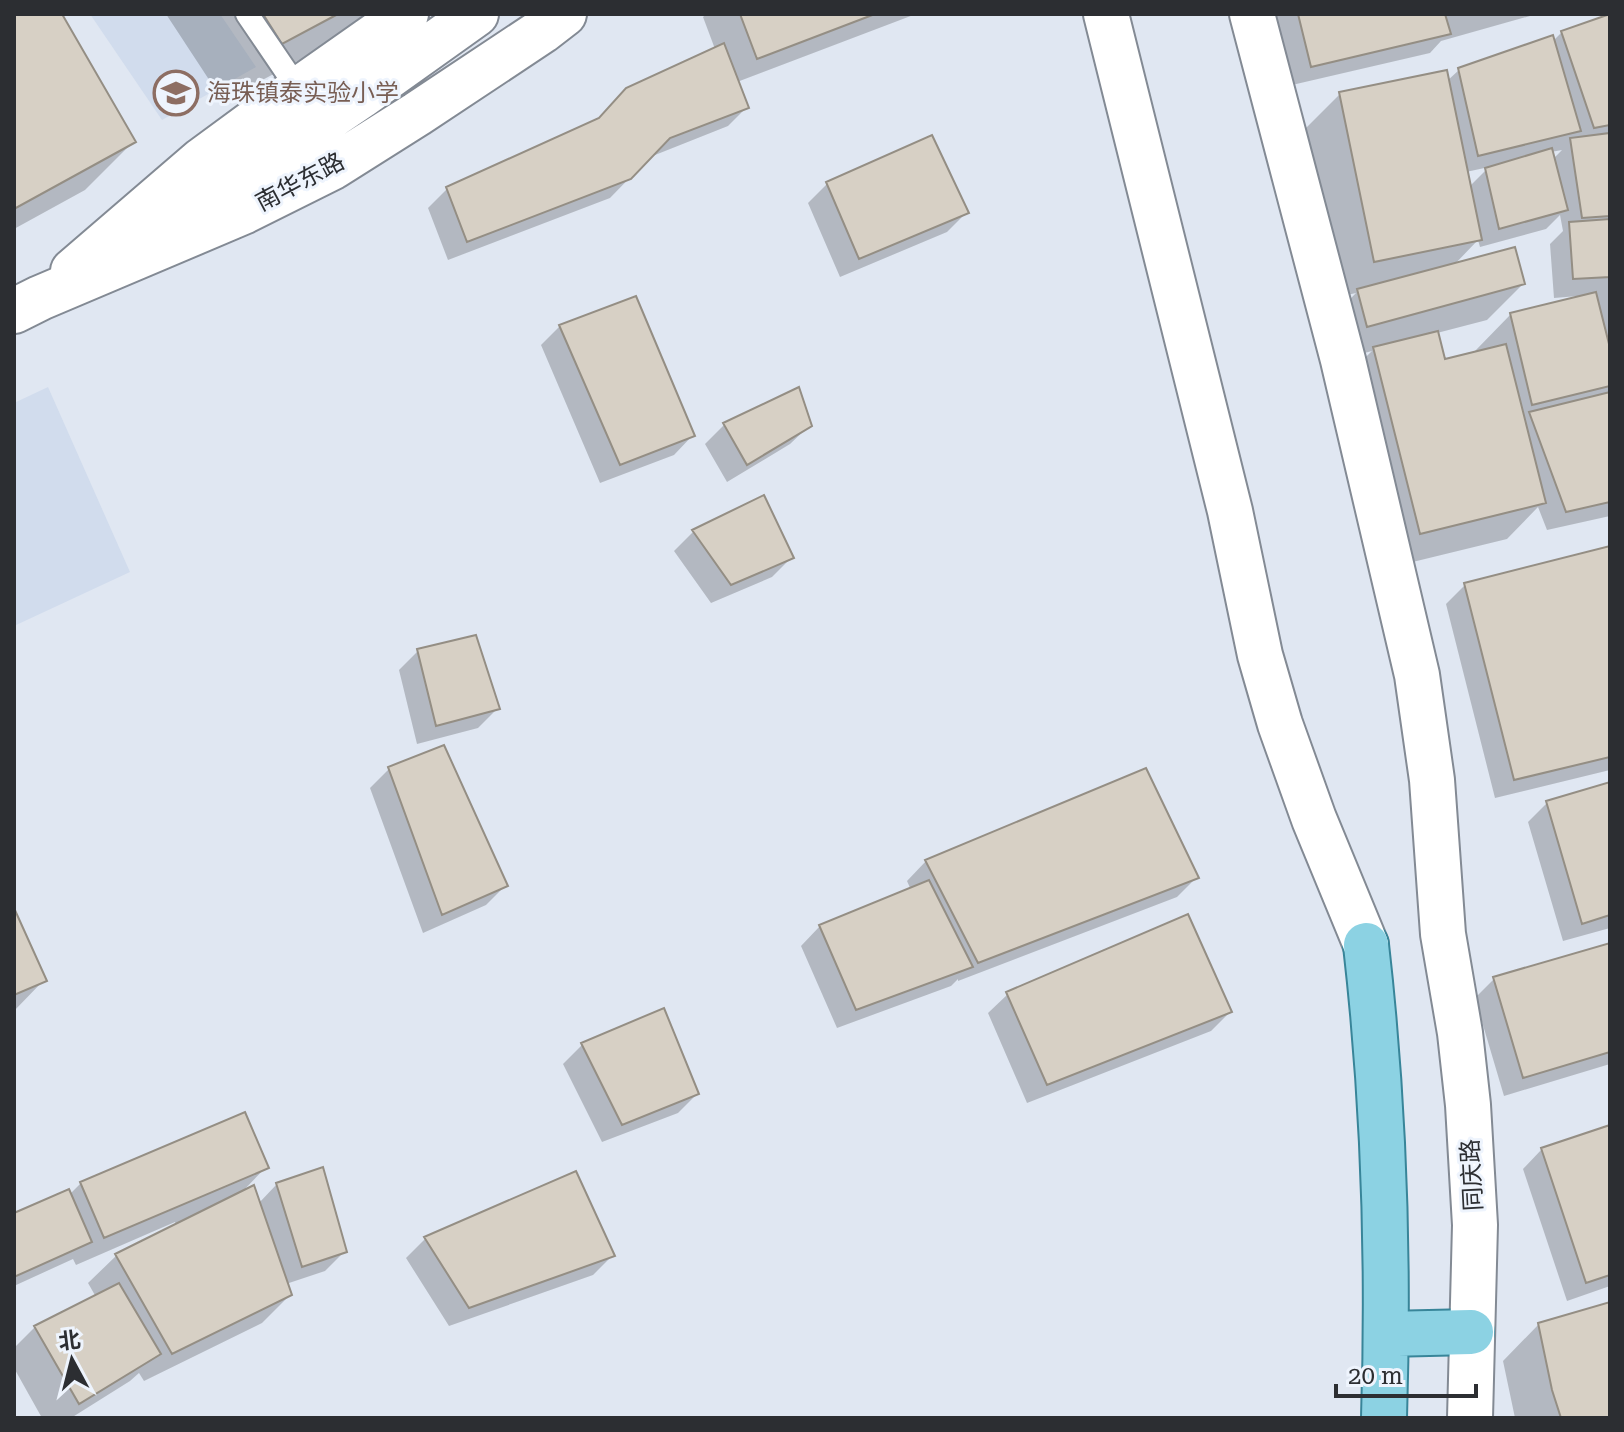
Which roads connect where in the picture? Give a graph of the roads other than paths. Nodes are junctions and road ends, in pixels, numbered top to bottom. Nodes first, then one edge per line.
1 (247, 14) edge
2 (406, 14) edge
3 (476, 14) edge
4 (564, 14) edge
5 (1106, 14) edge
6 (1252, 14) edge
7 (298, 89) junction
8 (27, 305) edge
9 (1366, 945) joint
10 (1471, 1332) junction
11 (1387, 1334) junction
12 (1384, 1418) edge
13 (1470, 1418) edge

1 - 7 lane
2 - 7 street
3 - 8 street
4 - 8 street, 南华东路
5 - 9 street
6 - 10 street, 同庆路
7 - 8 street
9 - 11 main road
10 - 11 main road
10 - 13 street, 同庆路
11 - 12 main road

